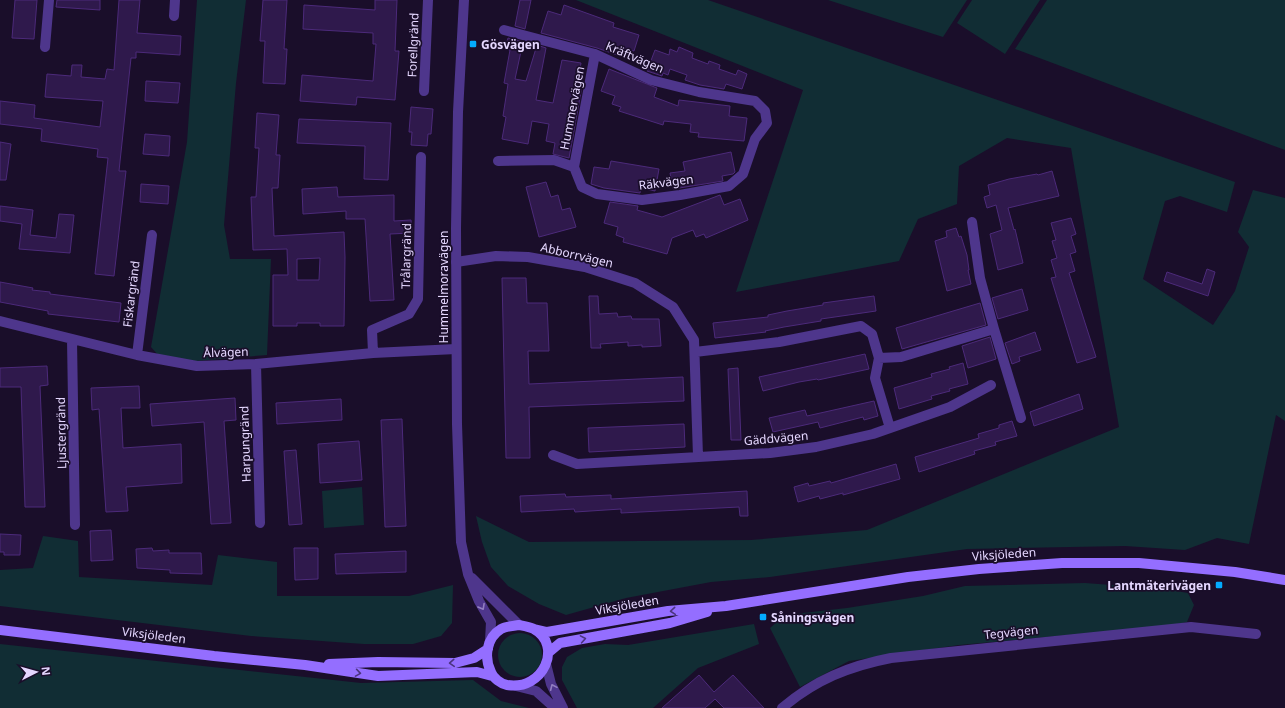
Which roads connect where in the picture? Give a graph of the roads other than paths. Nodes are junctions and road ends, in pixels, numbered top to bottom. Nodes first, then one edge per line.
1 (49, 0) edge
2 (175, 0) edge
3 (428, 0) edge
4 (464, 0) edge
5 (174, 16) dead end
6 (504, 30) dead end
7 (45, 47) dead end
8 (596, 54) junction
9 (424, 91) dead end
10 (767, 122) joint
11 (421, 157) dead end
12 (498, 161) dead end
13 (574, 167) junction
14 (972, 222) dead end
15 (152, 235) dead end
16 (456, 262) junction
17 (0, 321) edge
18 (994, 329) junction
19 (72, 340) junction
20 (456, 349) junction
21 (696, 352) junction
22 (373, 353) junction
23 (137, 355) junction
24 (878, 358) junction
25 (256, 364) junction
26 (991, 385) dead end
27 (1021, 418) dead end
28 (890, 428) junction
29 (553, 455) dead end
30 (698, 456) junction
31 (260, 523) dead end
32 (75, 525) dead end
33 (468, 574) junction
34 (1285, 580) edge
35 (726, 606) junction
36 (519, 625) junction
37 (534, 629) junction
38 (0, 630) edge
39 (1256, 634) dead end
40 (489, 645) junction
41 (548, 652) junction
42 (546, 664) junction
43 (305, 665) junction
44 (492, 676) junction
45 (516, 686) junction
46 (555, 708) edge
47 (563, 708) edge
48 (782, 708) edge

1 - 7 street
2 - 5 street
3 - 9 street, Forellgränd
4 - 16 street, Hummelmoravägen
6 - 8 street, Kräftvägen
8 - 10 street, Kräftvägen
8 - 13 street, Hummervägen
10 - 13 street, Räkvägen
11 - 22 street, Trålargränd
12 - 13 street
14 - 18 street
15 - 23 street, Fiskargränd
16 - 20 street, Hummelmoravägen
16 - 21 street, Abborrvägen
17 - 19 street, Ålvägen
18 - 24 street
18 - 27 street
19 - 23 street, Ålvägen
19 - 32 street, Ljustergränd
20 - 22 street, Ålvägen
20 - 33 street, Hummelmoravägen
21 - 24 street
21 - 30 street, Abborrvägen
22 - 25 street, Ålvägen
23 - 25 street, Ålvägen
24 - 28 street
25 - 31 street, Harpungränd
26 - 28 street, Gäddvägen
28 - 30 street, Gäddvägen
29 - 30 street, Gäddvägen
33 - 36 street
33 -> 40 street, Hummelmoravägen
34 - 35 main road, Viksjöleden
35 -> 37 main road, Viksjöleden
41 -> 35 main road, Viksjöleden
36 - 37 main road
36 - 40 main road
37 - 41 main road
38 - 43 main road, Viksjöleden
39 - 48 street, Tegvägen
40 -> 43 main road, Viksjöleden
40 - 44 main road
41 - 42 main road
42 - 45 main road
47 -> 42 street
43 -> 44 main road, Viksjöleden
44 - 45 main road
45 - 46 street

